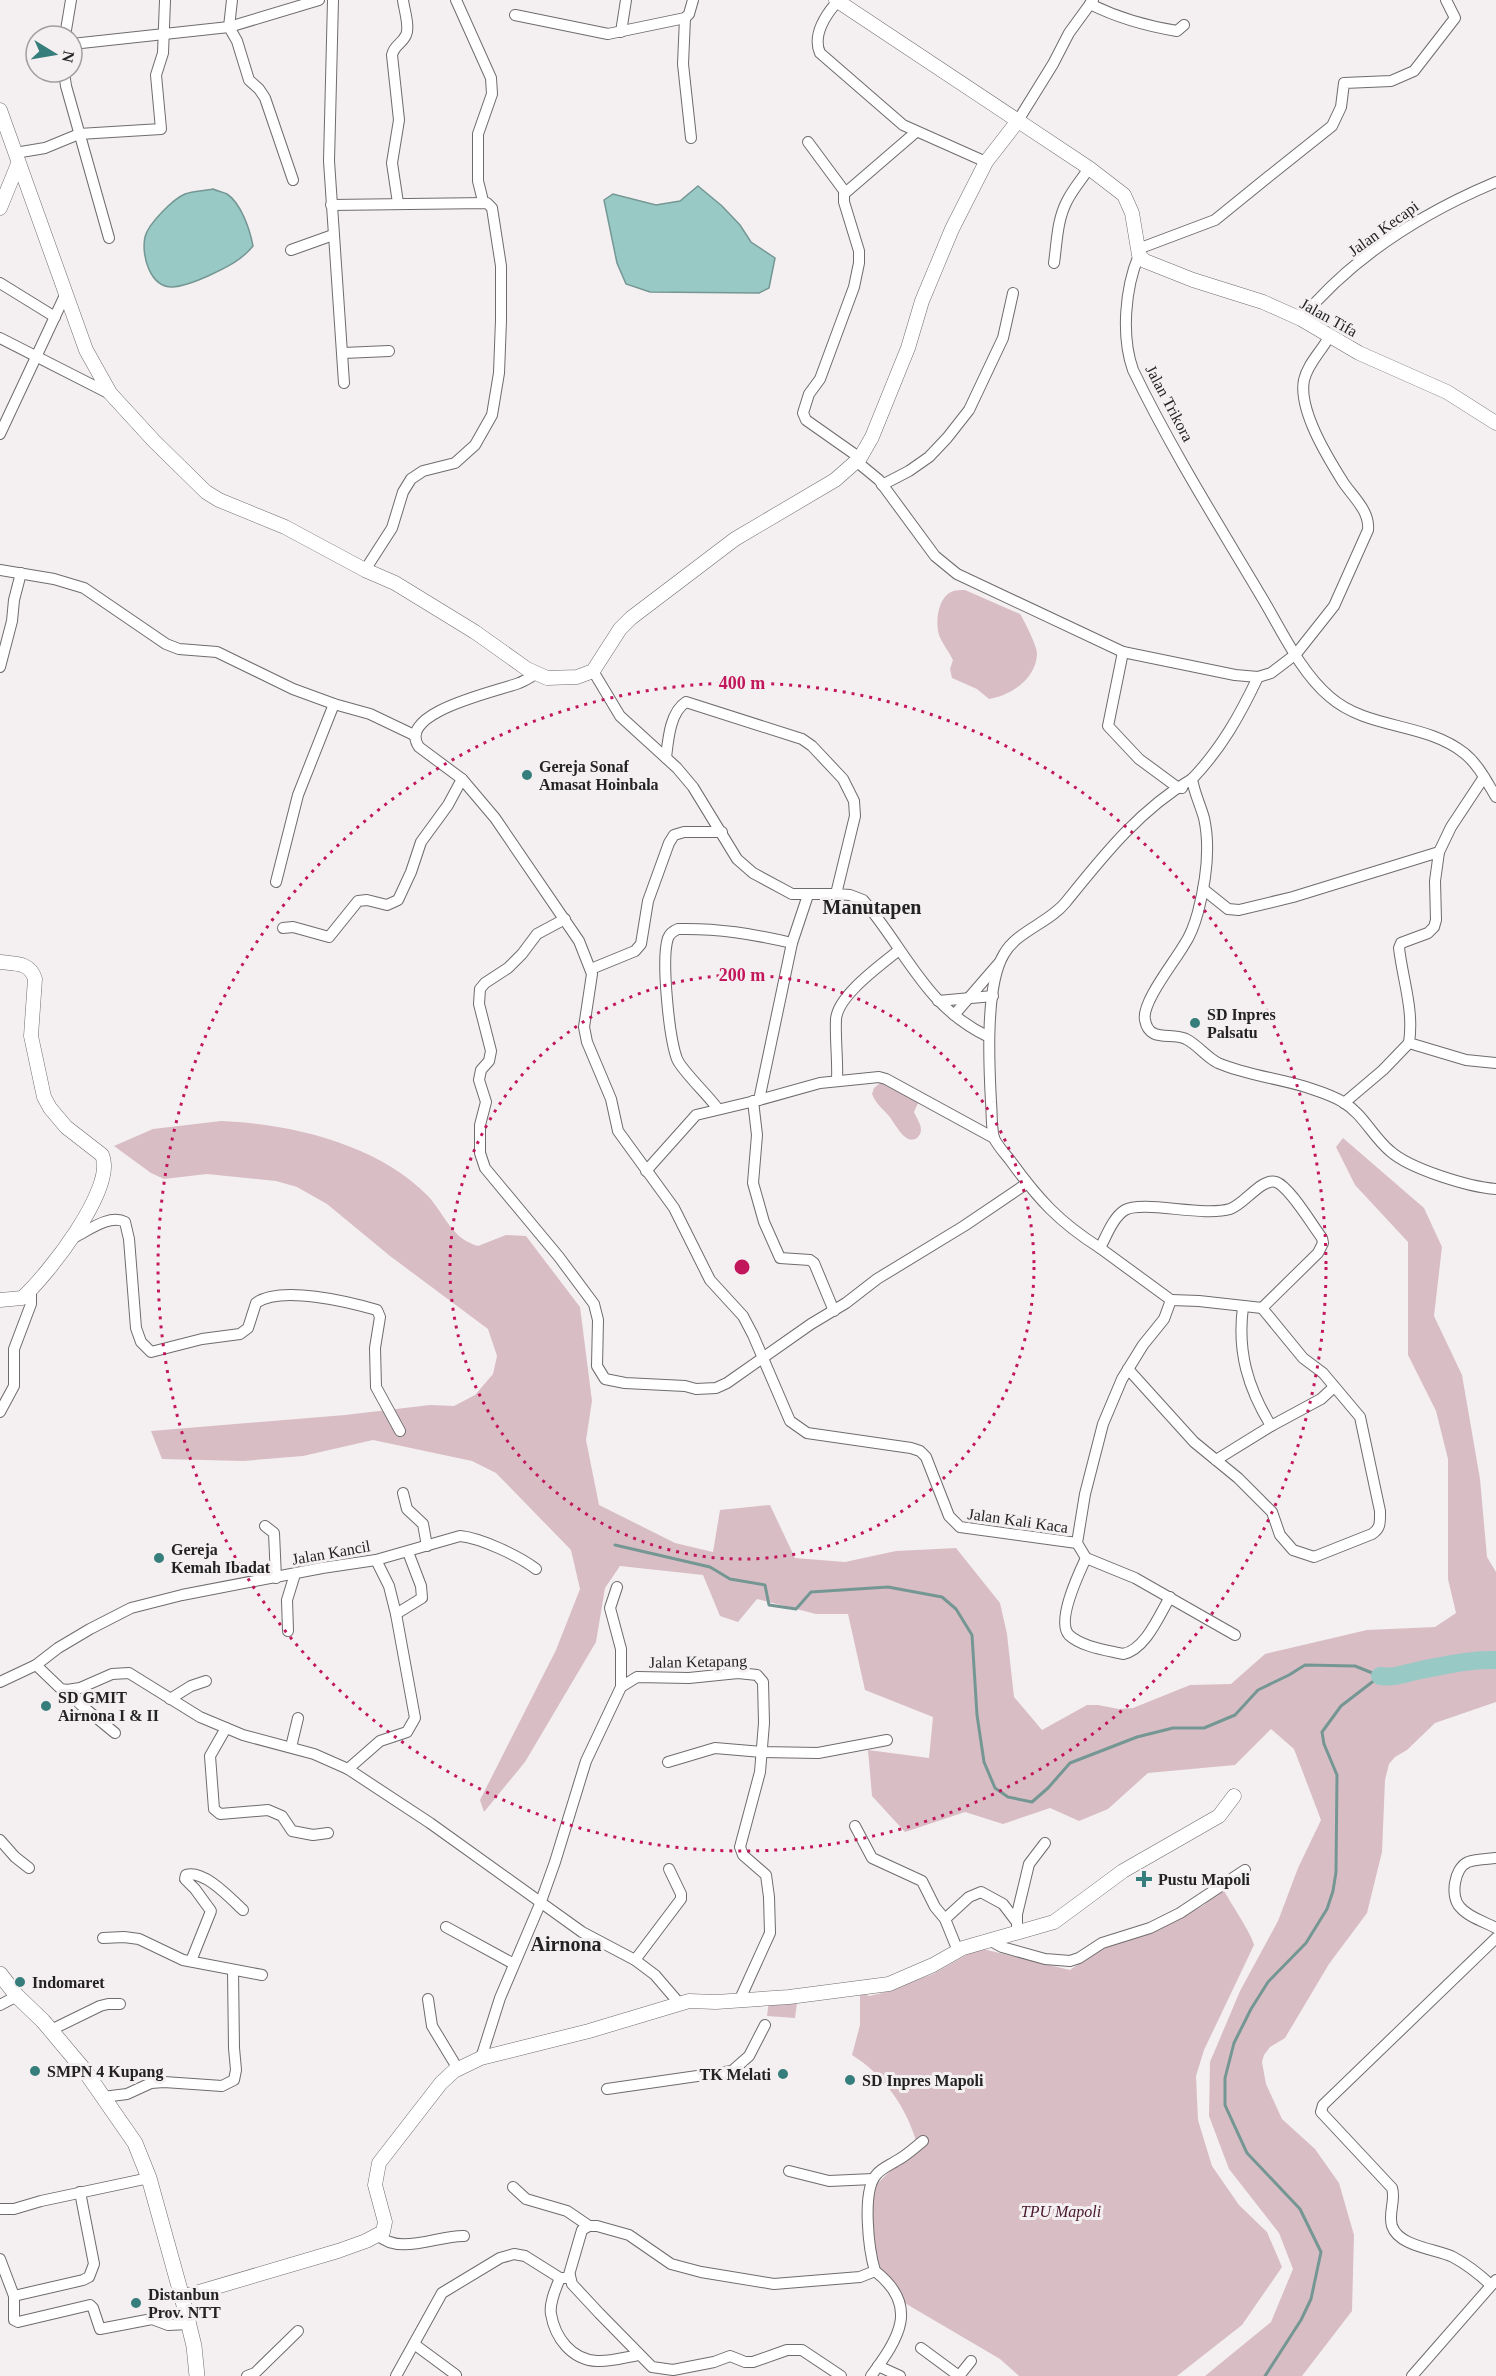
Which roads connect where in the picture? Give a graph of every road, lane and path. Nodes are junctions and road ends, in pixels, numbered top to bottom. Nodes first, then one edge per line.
1 (71, 0) edge
2 (165, 0) edge
3 (232, 0) edge
4 (320, 0) edge
5 (333, 0) edge
6 (403, 0) edge
7 (456, 0) edge
8 (626, 0) edge
9 (693, 0) edge
10 (837, 0) edge
11 (1446, 0) edge
12 (1092, 2) edge
13 (515, 15) dead end
14 (685, 18) junction
15 (67, 24) edge
16 (1184, 25) dead end
17 (230, 27) junction
18 (621, 32) junction
19 (163, 35) junction
20 (84, 43) edge
21 (67, 84) edge
22 (0, 110) edge
23 (1017, 122) junction
24 (916, 132) junction
25 (79, 134) junction
26 (691, 138) dead end
27 (808, 142) dead end
28 (17, 159) junction
29 (986, 162) junction
30 (1089, 168) junction
31 (293, 180) dead end
32 (1496, 182) edge
33 (845, 192) junction
34 (483, 201) junction
35 (398, 203) junction
36 (331, 204) junction
37 (0, 208) edge
38 (333, 235) junction
39 (109, 238) dead end
40 (291, 250) dead end
41 (1138, 252) junction
42 (1054, 263) dead end
43 (0, 283) edge
44 (66, 293) junction
45 (1013, 293) dead end
46 (56, 317) junction
47 (1301, 319) junction
48 (1329, 337) junction
49 (0, 339) edge
50 (389, 351) dead end
51 (343, 354) junction
52 (37, 358) junction
53 (344, 383) dead end
54 (112, 396) junction
55 (1496, 423) edge
56 (0, 434) edge
57 (858, 459) junction
58 (882, 486) junction
59 (0, 570) edge
60 (365, 570) junction
61 (21, 573) junction
62 (1123, 652) junction
63 (1296, 654) junction
64 (0, 667) edge
65 (592, 671) junction
66 (536, 674) junction
67 (1258, 677) junction
68 (334, 704) junction
69 (414, 735) junction
70 (666, 758) junction
71 (1484, 777) junction
72 (462, 779) junction
73 (1193, 784) junction
74 (1177, 787) junction
75 (1496, 797) edge
76 (722, 832) junction
77 (1439, 852) junction
78 (276, 882) dead end
79 (1203, 889) junction
80 (836, 894) junction
81 (808, 896) junction
82 (565, 919) junction
83 (283, 928) dead end
84 (792, 943) junction
85 (899, 950) junction
86 (0, 962) edge
87 (999, 962) junction
88 (591, 969) junction
89 (993, 996) junction
90 (968, 999) junction
91 (938, 1001) junction
92 (954, 1015) junction
93 (989, 1037) junction
94 (1409, 1043) junction
95 (1496, 1063) edge
96 (837, 1081) junction
97 (756, 1100) junction
98 (1344, 1102) junction
99 (718, 1109) junction
100 (994, 1138) junction
101 (646, 1171) junction
102 (1026, 1184) junction
103 (1496, 1188) edge
104 (75, 1237) junction
105 (1100, 1248) junction
106 (31, 1290) junction
107 (0, 1300) edge
108 (1172, 1300) junction
109 (1243, 1307) junction
110 (1262, 1308) junction
111 (834, 1311) junction
112 (762, 1358) junction
113 (1128, 1369) junction
114 (1334, 1387) junction
115 (0, 1412) edge
116 (1271, 1426) junction
117 (400, 1431) dead end
118 (1216, 1460) junction
119 (403, 1493) dead end
120 (265, 1526) dead end
121 (1077, 1544) junction
122 (428, 1546) junction
123 (408, 1552) junction
124 (1086, 1558) junction
125 (376, 1560) junction
126 (536, 1569) dead end
127 (295, 1574) junction
128 (276, 1578) junction
129 (617, 1587) dead end
130 (1170, 1598) junction
131 (396, 1614) junction
132 (288, 1630) dead end
133 (1235, 1635) dead end
134 (36, 1665) junction
135 (206, 1681) dead end
136 (0, 1682) edge
137 (621, 1687) junction
138 (67, 1690) junction
139 (170, 1699) junction
140 (298, 1718) dead end
141 (226, 1728) junction
142 (115, 1733) dead end
143 (887, 1740) dead end
144 (291, 1747) junction
145 (762, 1752) junction
146 (668, 1762) dead end
147 (348, 1769) junction
148 (1234, 1796) dead end
149 (855, 1826) dead end
150 (328, 1833) dead end
151 (0, 1840) edge
152 (1045, 1843) dead end
153 (1496, 1858) edge
154 (29, 1868) dead end
155 (669, 1869) dead end
156 (1245, 1870) dead end
157 (540, 1904) junction
158 (243, 1910) dead end
159 (945, 1919) junction
160 (1016, 1926) junction
161 (446, 1927) dead end
162 (1496, 1928) edge
163 (103, 1938) dead end
164 (1496, 1938) edge
165 (991, 1941) junction
166 (958, 1951) junction
167 (635, 1960) junction
168 (191, 1961) junction
169 (514, 1964) junction
170 (233, 1970) junction
171 (0, 1974) edge
172 (262, 1975) dead end
173 (17, 1996) junction
174 (428, 1999) dead end
175 (740, 2000) junction
176 (679, 2003) junction
177 (0, 2004) edge
178 (120, 2004) dead end
179 (765, 2025) dead end
180 (51, 2030) junction
181 (481, 2058) junction
182 (458, 2069) junction
183 (607, 2089) dead end
184 (103, 2097) junction
185 (923, 2141) dead end
186 (789, 2171) dead end
187 (149, 2178) junction
188 (873, 2179) junction
189 (513, 2187) dead end
190 (80, 2192) junction
191 (0, 2209) edge
192 (589, 2226) junction
193 (378, 2235) junction
194 (464, 2236) dead end
195 (0, 2259) edge
196 (875, 2271) junction
197 (565, 2277) junction
198 (1493, 2283) edge
199 (14, 2296) junction
200 (182, 2297) junction
201 (188, 2324) junction
202 (298, 2331) dead end
203 (414, 2344) junction
204 (921, 2348) dead end
205 (639, 2355) junction
206 (971, 2361) dead end
207 (879, 2366) junction
208 (456, 2374) edge
209 (197, 2376) edge
210 (247, 2376) edge
211 (396, 2376) edge
212 (842, 2376) edge
213 (871, 2376) edge
214 (900, 2376) edge
215 (959, 2376) edge
216 (1412, 2376) edge

1 - 15 street
2 - 19 street
3 - 17 street
4 - 17 street
5 - 36 street
6 - 35 street
7 - 34 street
8 - 18 street
9 - 14 street
10 - 23 street, Jalan Trikora
10 - 24 street
11 - 41 street
12 - 16 street
12 - 23 street
13 - 18 street
14 - 18 street
14 - 26 street
17 - 19 street
17 - 31 street
19 - 20 street
19 - 25 street
21 - 25 street
22 - 28 street
23 - 29 street
23 - 30 street, Jalan Trikora
24 - 29 street
24 - 33 street
25 - 28 street
25 - 39 street
27 - 33 street
28 - 37 street
28 - 44 street
29 - 57 street
30 - 41 street, Jalan Trikora
30 - 42 street
32 - 47 street, Jalan Kecapi
33 - 57 street
34 - 35 street
34 - 60 street
35 - 36 street
36 - 38 street
38 - 40 street
38 - 51 street
41 - 47 street, Jalan Tifa
41 - 63 street, Jalan Trikora
43 - 46 street
44 - 46 street
44 - 54 street
45 - 58 street
46 - 52 street
47 - 48 street, Jalan Tifa
48 - 55 street, Jalan Tifa
48 - 63 street
49 - 52 street
50 - 51 street
51 - 53 street
52 - 54 street
52 - 56 street
54 - 60 street
57 - 58 street
57 - 65 street
58 - 62 street
59 - 61 street
60 - 66 street
61 - 64 street
61 - 68 street
62 - 67 street
62 - 74 street
63 - 67 street
63 - 71 street, Jalan Trikora
65 - 66 street
65 - 70 street
66 - 69 street
67 - 73 street
68 - 69 street
68 - 78 street
69 - 72 street
70 - 76 street
70 - 80 street
71 - 75 street, Jalan Trikora
71 - 77 street
72 - 82 street
72 - 83 street
73 - 74 street
73 - 79 street
74 - 87 street
76 - 81 street
76 - 88 street
77 - 79 street
77 - 94 street
79 - 98 street
80 - 81 street
80 - 85 street
81 - 84 street
82 - 88 street
82 - 112 street
84 - 97 street
84 - 99 street
85 - 91 street
85 - 96 street
86 - 104 street
87 - 89 street
87 - 90 street
88 - 101 street
89 - 90 street
89 - 93 street
90 - 91 street
90 - 92 street
91 - 92 street
92 - 93 street
93 - 100 street
94 - 95 street
94 - 98 street
96 - 97 street
96 - 100 street
97 - 99 street
97 - 111 street
98 - 103 street
99 - 101 street
100 - 102 street
101 - 112 street
102 - 105 street
102 - 111 street
104 - 106 street
104 - 117 street
105 - 108 street
105 - 110 street
106 - 107 street
106 - 115 street
108 - 109 street
108 - 113 street
109 - 110 street
109 - 116 street
110 - 114 street
111 - 112 street
112 - 121 street, Jalan Kali Kaca
113 - 118 street
113 - 121 street
114 - 116 street
114 - 118 street
116 - 118 street
119 - 122 street
120 - 128 street
121 - 124 street
122 - 123 street, Jalan Kancil
122 - 126 street, Jalan Kancil
123 - 125 street, Jalan Kancil
123 - 131 street
124 - 130 street
124 - 130 street
125 - 127 street, Jalan Kancil
125 - 131 street
127 - 128 street, Jalan Kancil
127 - 132 street
128 - 134 street, Jalan Kancil
129 - 137 street
130 - 133 street
131 - 147 street
134 - 136 street, Jalan Kancil
134 - 138 street
135 - 139 street
137 - 145 street, Jalan Ketapang
137 - 157 street
138 - 139 street
138 - 142 street
139 - 141 street
140 - 144 street
141 - 144 street
141 - 150 street
143 - 145 street
144 - 147 street
145 - 146 street
145 - 175 street, Jalan Ketapang
147 - 157 street
148 - 160 street
149 - 159 street
151 - 154 street
152 - 160 street
153 - 162 street
155 - 167 street
156 - 165 street
157 - 167 street
157 - 169 street
158 - 168 street
159 - 160 street
159 - 166 street
160 - 165 street
161 - 169 street
163 - 168 street
164 - 198 street
165 - 166 street
166 - 175 street
167 - 176 street
168 - 170 street
169 - 181 street
170 - 172 street
170 - 184 street
171 - 173 main road
173 - 177 street
173 - 180 main road
174 - 182 street
175 - 176 street
176 - 181 street
178 - 180 street
179 - 183 street
180 - 184 main road
181 - 182 street
182 - 193 street
184 - 187 main road
185 - 188 street
186 - 188 street
187 - 190 street
187 - 200 main road
188 - 196 street
189 - 192 street
190 - 191 street
190 - 199 street
192 - 196 street
192 - 197 street
193 - 194 street
193 - 200 street
195 - 199 street
196 - 207 street
197 - 203 street
197 - 205 street
197 - 205 street
198 - 216 street
199 - 201 street
200 - 201 main road
201 - 209 main road
202 - 210 street
203 - 208 street
203 - 211 street
204 - 215 street
205 - 212 street
206 - 215 street
207 - 213 street
207 - 214 street

